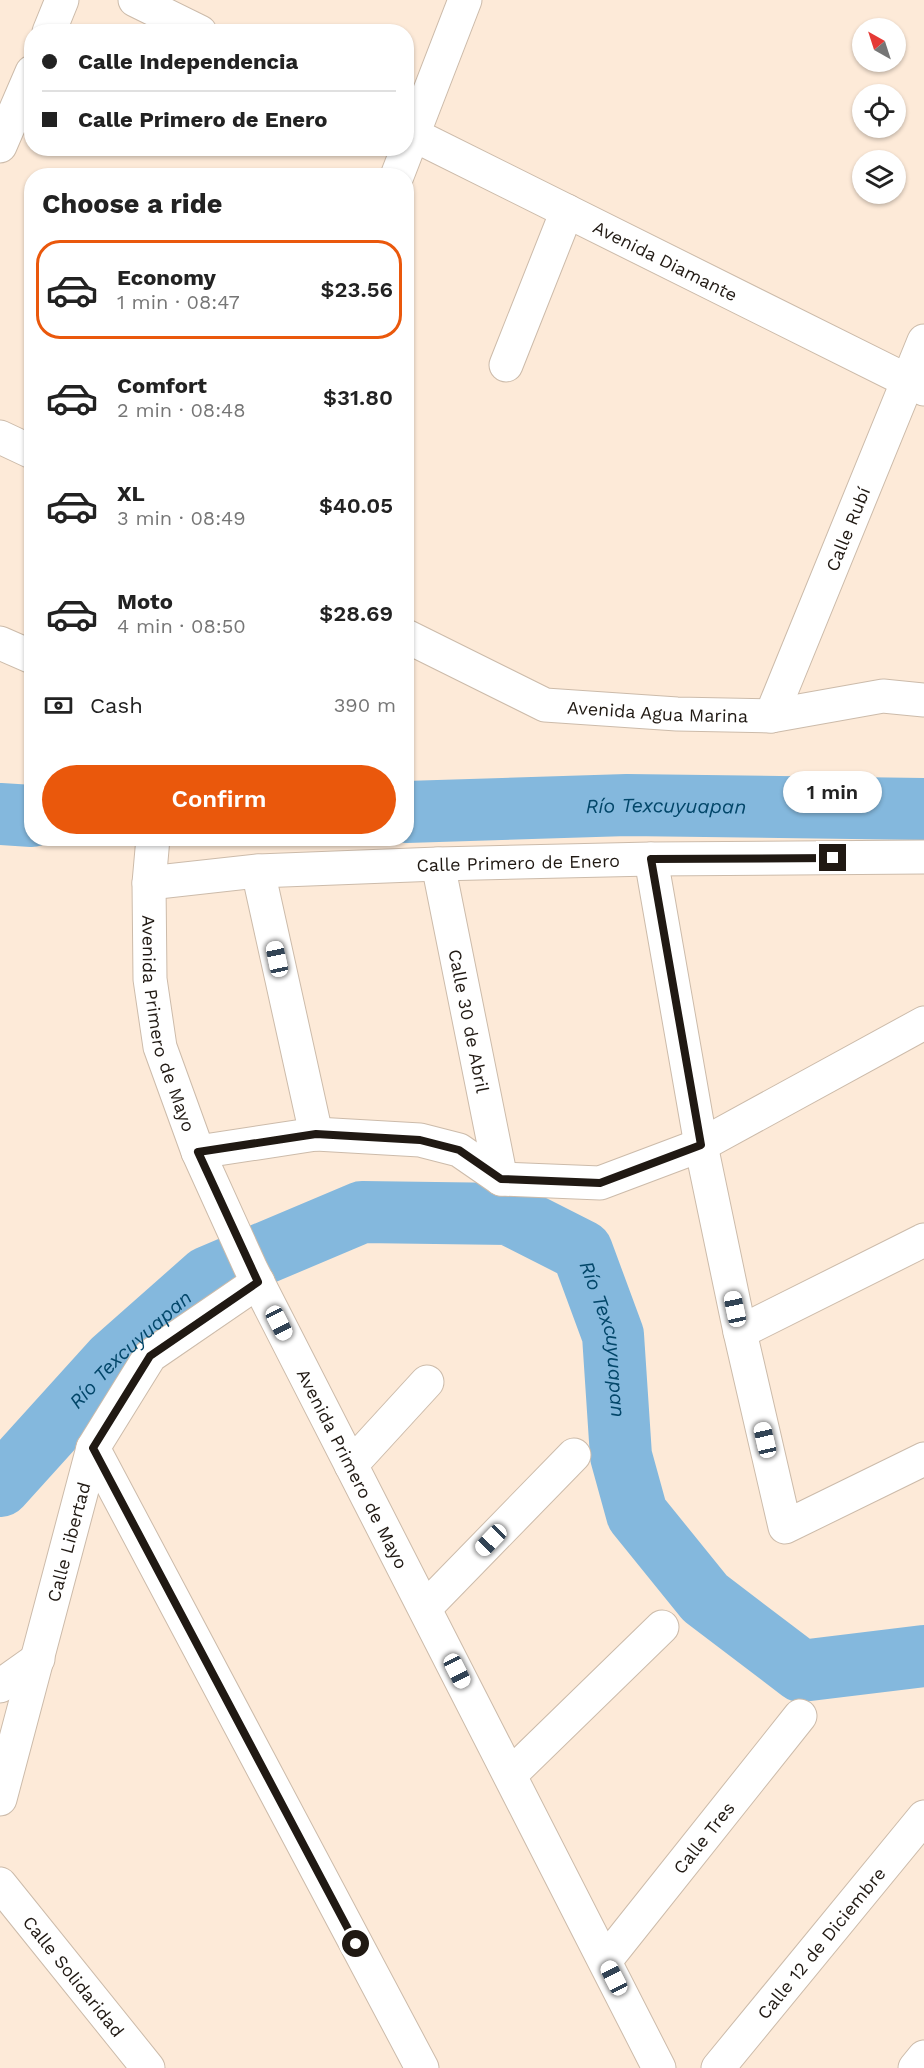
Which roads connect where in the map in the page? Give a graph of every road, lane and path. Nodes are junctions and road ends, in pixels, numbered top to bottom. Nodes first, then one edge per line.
1 (62, 0) edge
2 (135, 0) edge
3 (465, 0) edge
4 (52, 24) edge
5 (184, 24) edge
6 (24, 90) edge
7 (414, 121) edge
8 (414, 135) edge
9 (0, 146) edge
10 (567, 211) junction
11 (924, 341) edge
12 (506, 365) dead end
13 (916, 385) edge
14 (0, 437) edge
15 (24, 448) edge
16 (414, 640) edge
17 (0, 643) edge
18 (24, 654) edge
19 (924, 700) edge
20 (771, 716) junction
21 (924, 857) edge
22 (151, 858) edge
23 (651, 859) junction
24 (438, 864) junction
25 (258, 871) junction
26 (924, 1023) edge
27 (316, 1134) junction
28 (701, 1145) junction
29 (198, 1152) junction
30 (501, 1179) junction
31 (924, 1240) edge
32 (254, 1275) junction
33 (740, 1332) junction
34 (427, 1382) dead end
35 (93, 1448) junction
36 (574, 1455) dead end
37 (924, 1459) edge
38 (351, 1465) junction
39 (425, 1608) junction
40 (662, 1627) dead end
41 (38, 1659) junction
42 (0, 1686) edge
43 (800, 1716) dead end
44 (510, 1775) junction
45 (0, 1799) edge
46 (924, 1817) edge
47 (0, 1884) edge
48 (605, 1960) junction
49 (924, 2057) edge
50 (148, 2068) edge
51 (422, 2068) edge
52 (659, 2068) edge
53 (718, 2068) edge
54 (915, 2068) edge

1 - 4 street
2 - 5 street
3 - 7 street
6 - 9 street
8 - 10 street, Avenida Diamante
10 - 12 street
10 - 13 street, Avenida Diamante
11 - 13 street, Calle Rubí
13 - 20 street, Calle Rubí
14 - 15 street
16 - 20 street, Avenida Agua Marina
17 - 18 street
19 - 20 street, Avenida Agua Marina
21 - 23 street, Calle Primero de Enero
22 - 25 street, Calle Primero de Enero
22 - 29 street, Avenida Primero de Mayo
23 - 24 street, Calle Primero de Enero
23 - 28 street
24 - 25 street, Calle Primero de Enero
24 - 30 street, Calle 30 de Abril
25 - 27 street
26 - 28 street
27 - 29 street
27 - 30 street
28 - 30 street
28 - 33 street
29 - 32 street, Avenida Primero de Mayo
31 - 33 street
32 - 35 street, Calle Libertad
32 - 38 street, Avenida Primero de Mayo
33 - 37 street
34 - 38 street
35 - 41 street, Calle Libertad
35 - 51 street
36 - 39 street
38 - 39 street, Avenida Primero de Mayo
39 - 44 street, Avenida Primero de Mayo
40 - 44 street
41 - 42 street
41 - 45 street, Calle Libertad
43 - 48 street, Calle Tres
44 - 48 street, Avenida Primero de Mayo
46 - 53 street, Calle 12 de Diciembre
47 - 50 street, Calle Solidaridad
48 - 52 street, Avenida Primero de Mayo
49 - 54 street

